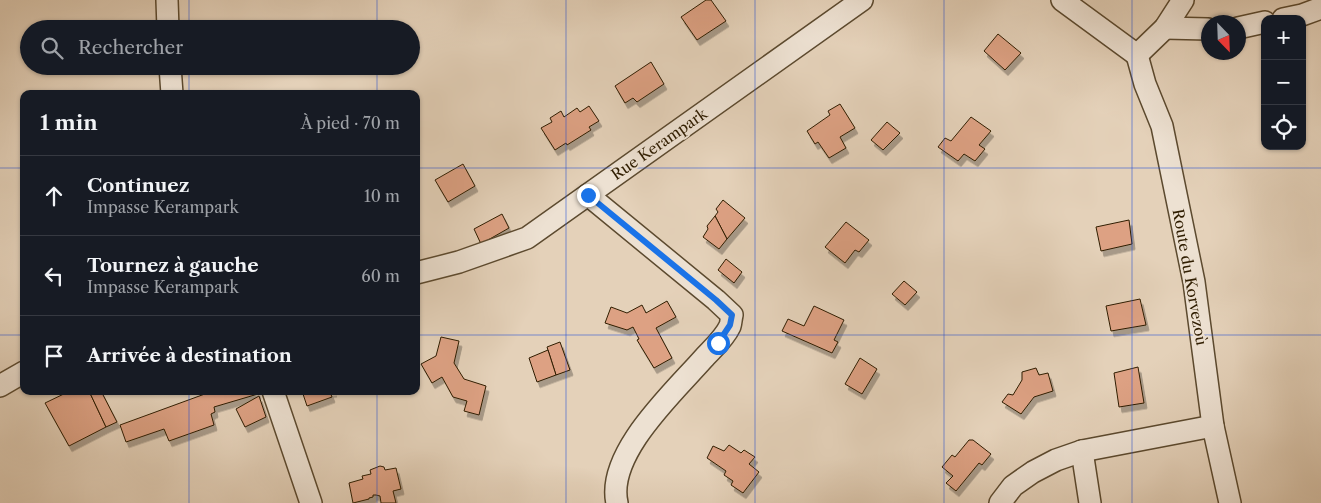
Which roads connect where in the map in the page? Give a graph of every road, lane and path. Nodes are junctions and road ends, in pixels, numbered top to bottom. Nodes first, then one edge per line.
1 (167, 0) edge
2 (862, 0) edge
3 (1062, 0) edge
4 (1183, 0) edge
5 (1321, 8) edge
6 (1302, 15) edge
7 (168, 20) edge
8 (1261, 23) edge
9 (1246, 26) edge
10 (1165, 28) junction
11 (1201, 29) edge
12 (1137, 55) junction
13 (171, 75) edge
14 (172, 90) edge
15 (588, 195) junction
16 (420, 272) edge
17 (20, 374) edge
18 (0, 386) edge
19 (274, 395) edge
20 (1213, 426) junction
21 (1082, 452) junction
22 (311, 503) edge
23 (617, 503) edge
24 (1000, 503) edge
25 (1090, 503) edge
26 (1230, 503) edge

1 - 7 street
2 - 15 street, Rue Kerampark
3 - 12 street
4 - 10 street
5 - 6 street
8 - 9 street
10 - 11 street
10 - 12 street
12 - 20 street, Route du Korvezoù
13 - 14 street
15 - 16 street, Rue Kerampark
15 - 23 street
17 - 18 street
19 - 22 street
20 - 21 street
20 - 26 street, Route du Korvezoù
21 - 24 street
21 - 25 street

